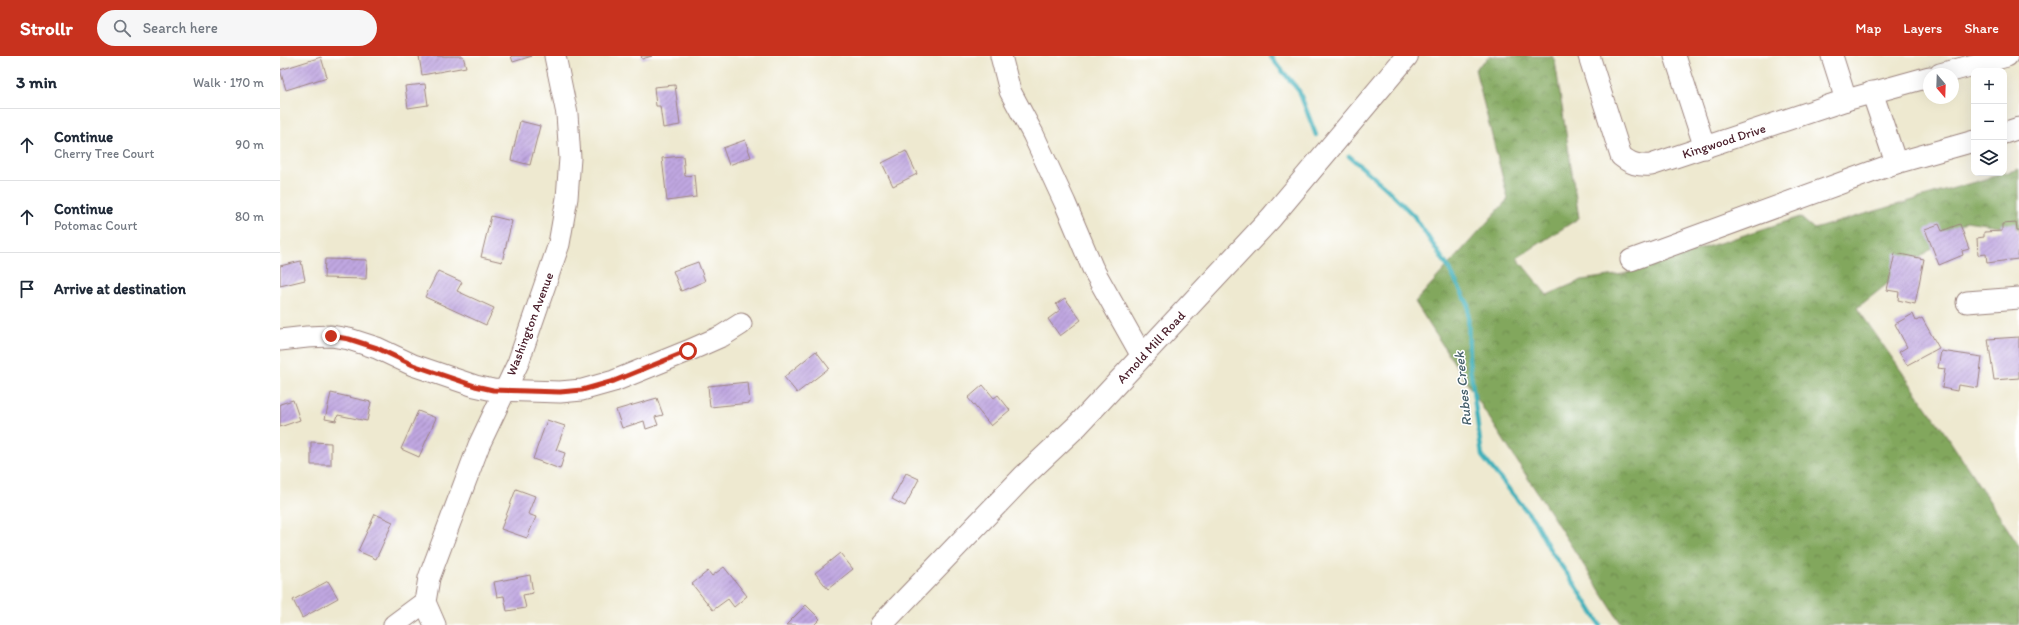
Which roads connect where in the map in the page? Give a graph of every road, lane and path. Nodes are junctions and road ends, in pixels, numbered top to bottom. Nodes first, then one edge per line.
1 (555, 56) edge
2 (1001, 56) edge
3 (1407, 56) edge
4 (1588, 56) edge
5 (1675, 56) edge
6 (1832, 56) edge
7 (2007, 56) edge
8 (1959, 69) edge
9 (1923, 79) edge
10 (1872, 92) junction
11 (1846, 100) junction
12 (2019, 128) edge
13 (2007, 132) edge
14 (1971, 142) edge
15 (1706, 148) junction
16 (1896, 163) junction
17 (1631, 260) dead end
18 (2019, 298) edge
19 (1967, 302) dead end
20 (740, 324) dead end
21 (280, 340) edge
22 (1142, 356) junction
23 (504, 390) junction
24 (424, 602) junction
25 (394, 625) edge
26 (435, 625) edge
27 (881, 625) edge

1 - 23 street, Washington Avenue
2 - 22 street
3 - 22 main road, Arnold Mill Road
4 - 15 street, Kingwood Drive
5 - 15 street
6 - 11 street
7 - 8 street
9 - 10 street, Kingwood Drive
10 - 11 street, Kingwood Drive
10 - 16 street
11 - 15 street, Kingwood Drive
12 - 13 street
14 - 16 street
16 - 17 street
18 - 19 street
20 - 23 street
21 - 23 street
22 - 27 main road, Arnold Mill Road
23 - 24 street, Washington Avenue
24 - 25 street
24 - 26 street

